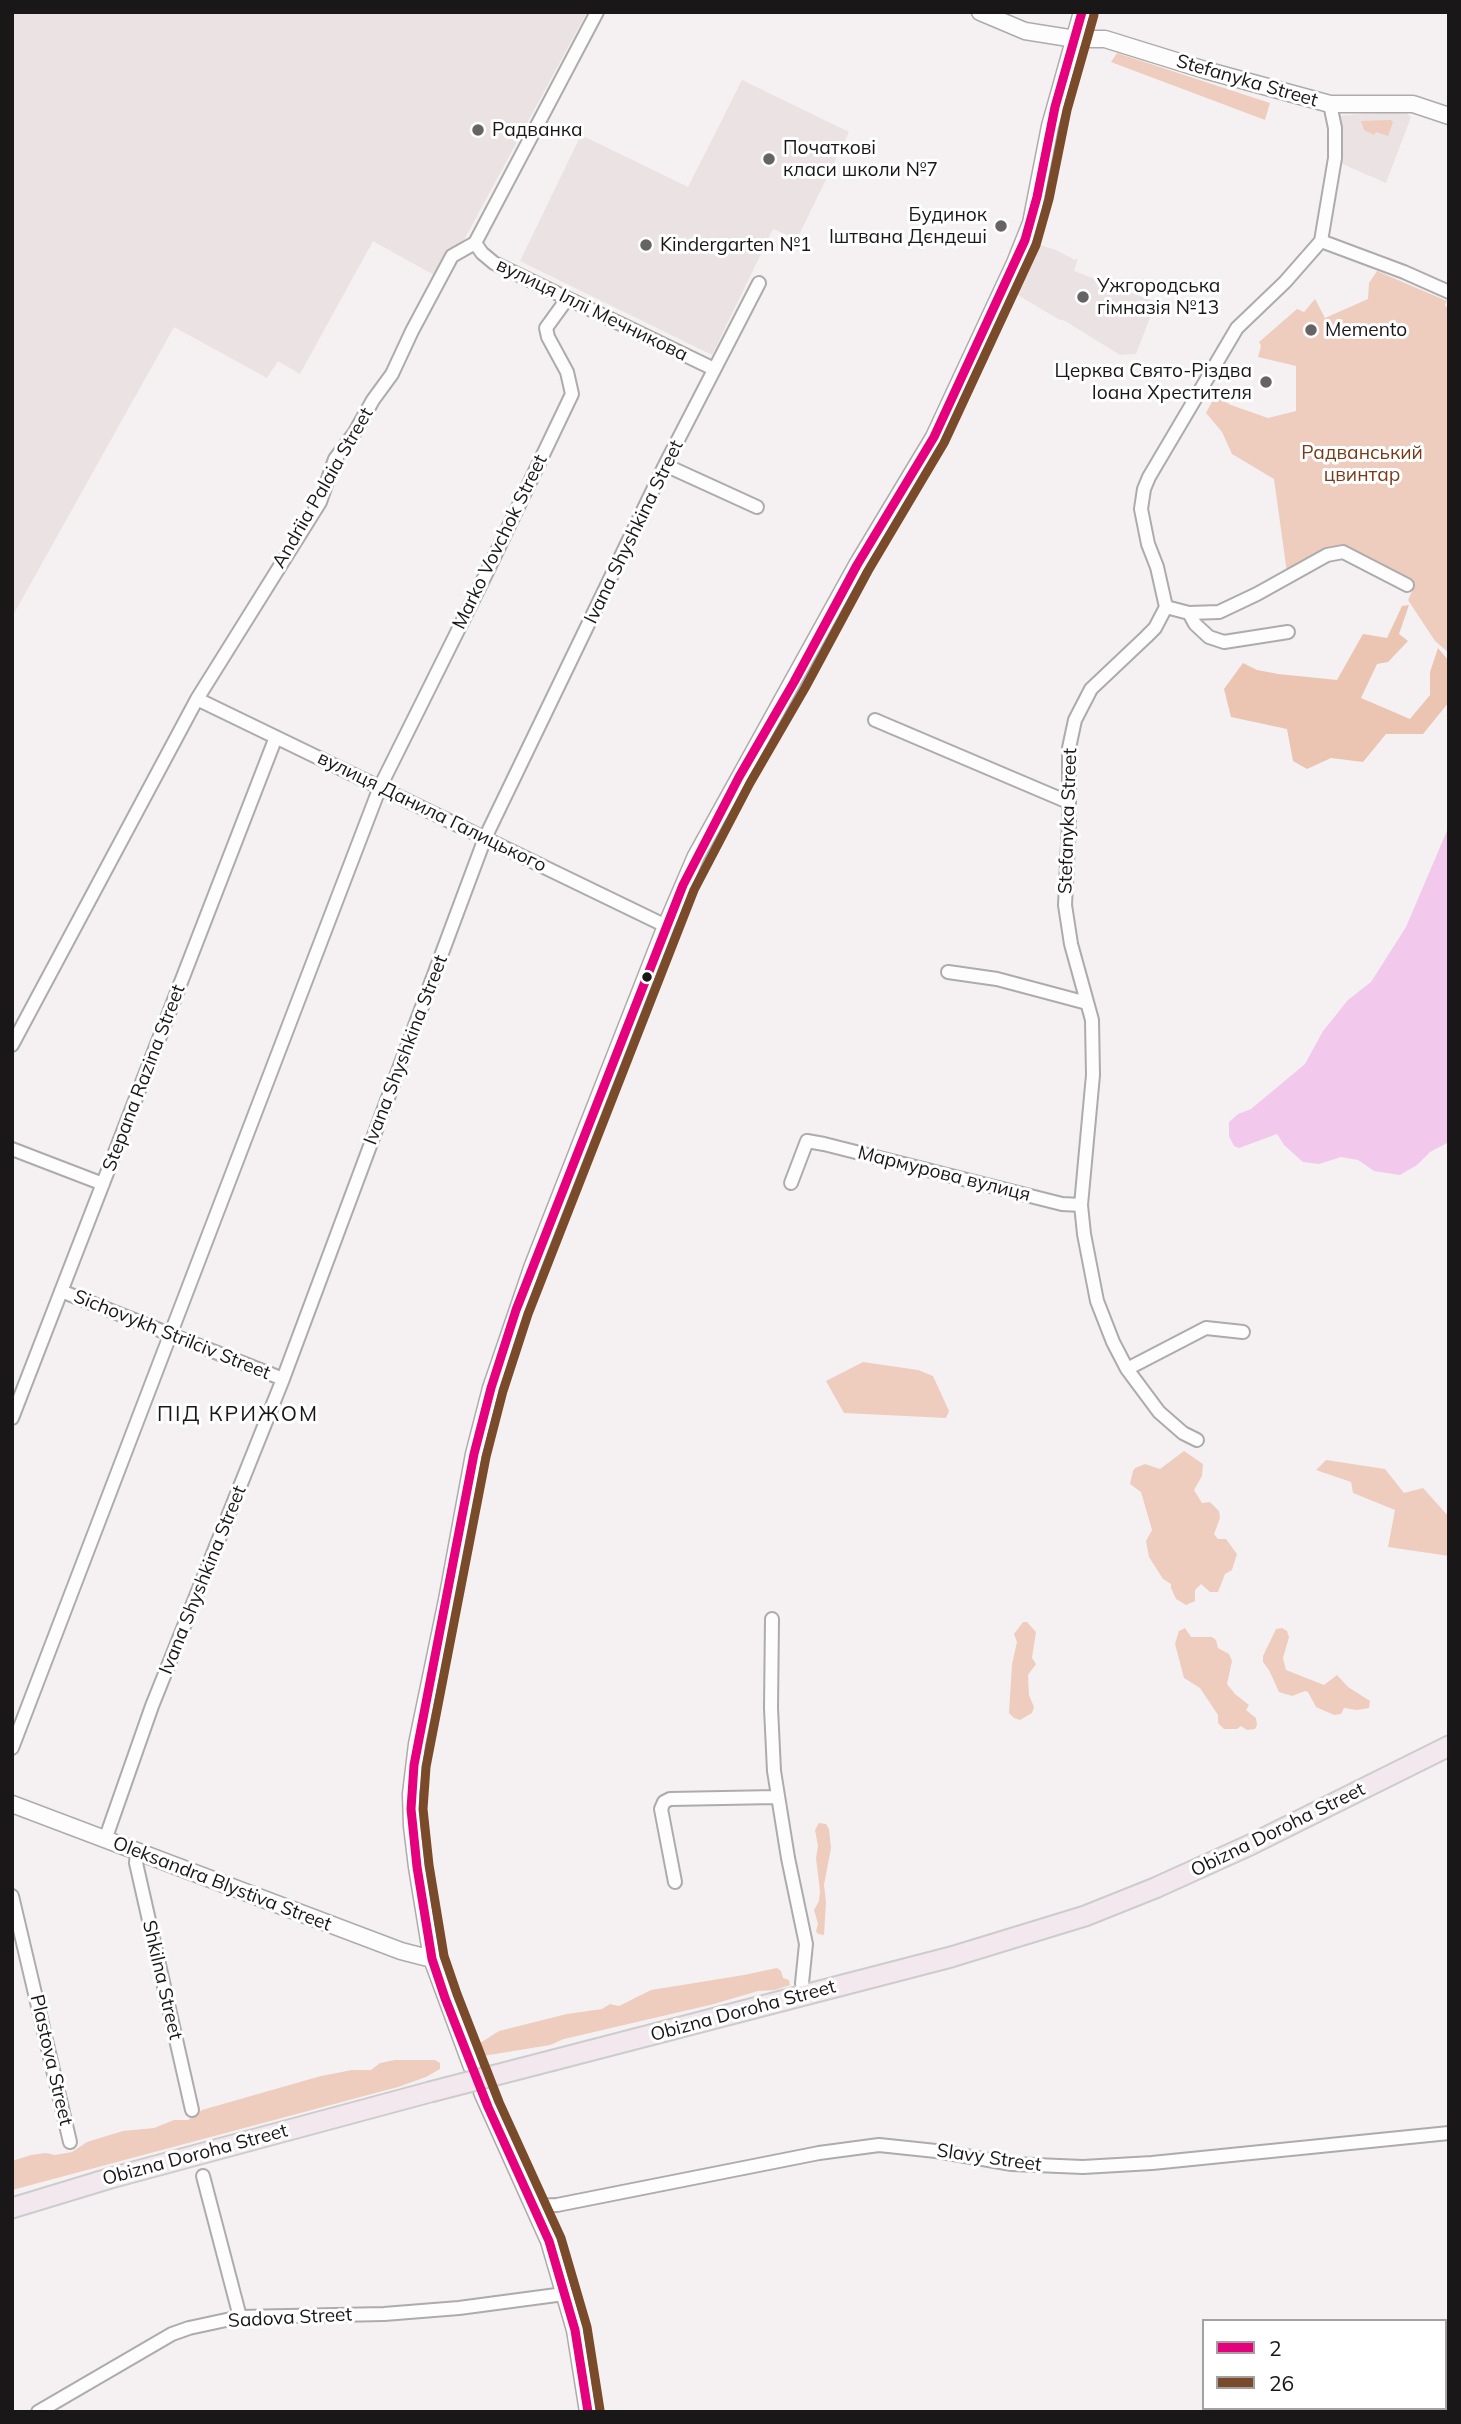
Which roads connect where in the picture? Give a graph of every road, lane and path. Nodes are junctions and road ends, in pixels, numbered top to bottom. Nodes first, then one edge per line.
1 (597, 12) edge
2 (980, 12) edge
3 (1082, 12) edge
4 (1075, 39) junction
5 (1330, 104) junction
6 (1449, 116) edge
7 (1321, 242) junction
8 (475, 243) junction
9 (758, 283) dead end
10 (1449, 292) edge
11 (567, 299) junction
12 (714, 369) junction
13 (666, 465) junction
14 (757, 506) dead end
15 (1407, 585) dead end
16 (1166, 607) junction
17 (1189, 613) junction
18 (1288, 632) dead end
19 (197, 699) junction
20 (875, 720) dead end
21 (275, 737) junction
22 (380, 787) junction
23 (1068, 802) junction
24 (485, 838) junction
25 (666, 926) junction
26 (948, 972) dead end
27 (1087, 1003) junction
28 (12, 1045) edge
29 (12, 1149) edge
30 (791, 1183) dead end
31 (103, 1184) junction
32 (1081, 1205) junction
33 (61, 1291) junction
34 (1243, 1332) dead end
35 (172, 1334) junction
36 (1127, 1369) junction
37 (283, 1379) junction
38 (12, 1418) edge
39 (1197, 1440) dead end
40 (772, 1619) dead end
41 (1449, 1746) edge
42 (12, 1748) edge
43 (776, 1797) junction
44 (12, 1804) edge
45 (105, 1840) junction
46 (137, 1850) junction
47 (675, 1881) dead end
48 (12, 1896) edge
49 (432, 1959) junction
50 (804, 1996) junction
51 (472, 2067) dead end
52 (482, 2092) dead end
53 (192, 2110) dead end
54 (1449, 2133) edge
55 (70, 2142) dead end
56 (203, 2176) dead end
57 (533, 2206) junction
58 (12, 2208) edge
59 (564, 2294) junction
60 (240, 2318) junction
61 (38, 2412) edge
62 (588, 2412) edge

1 - 8 street, Andriia Palaia Street
2 - 4 street, Stefanyka Street
3 - 4 street
4 - 5 street, Stefanyka Street
4 - 25 street
5 - 6 street
5 - 7 street, Stefanyka Street
7 - 10 street
7 - 16 street
8 - 11 street, вулиця Іллі Мечникова
8 - 19 street, Andriia Palaia Street
9 - 12 street, Ivana Shyshkina Street
11 - 12 street, вулиця Іллі Мечникова
11 - 22 street, Marko Vovchok Street
12 - 13 street, Ivana Shyshkina Street
13 - 14 street
13 - 24 street, Ivana Shyshkina Street
15 - 17 street
16 - 17 street
16 - 23 street, Stefanyka Street
17 - 18 street
19 - 21 street, вулиця Данила Галицького
19 - 28 street, Andriia Palaia Street
20 - 23 street
21 - 22 street, вулиця Данила Галицького
21 - 31 street, Stepana Razina Street
22 - 24 street, вулиця Данила Галицького
22 - 35 street
23 - 27 street, Stefanyka Street
24 - 25 street, вулиця Данила Галицького
24 - 37 street, Ivana Shyshkina Street
25 - 49 street
26 - 27 street
27 - 32 street, Stefanyka Street
29 - 31 street
30 - 32 street, Мармурова вулиця
31 - 33 street, Stepana Razina Street
32 - 36 street, Stefanyka Street
33 - 35 street, Sichovykh Strilciv Street
33 - 38 street, Stepana Razina Street
34 - 36 street
35 - 37 street, Sichovykh Strilciv Street
35 - 42 street
36 - 39 street, Stefanyka Street
37 - 45 street, Ivana Shyshkina Street
40 - 43 street
41 - 50 highway, Obizna Doroha Street
43 - 47 street
43 - 50 street
44 - 45 street, Oleksandra Blystiva Street
45 - 46 street, Oleksandra Blystiva Street
46 - 49 street, Oleksandra Blystiva Street
46 - 53 street, Shkilna Street
48 - 55 street, Plastova Street
49 - 51 street
50 - 58 highway, Obizna Doroha Street, bridge
52 - 57 street
54 - 57 street, Slavy Street
56 - 60 street
57 - 59 street
59 - 60 street, Sadova Street
59 - 62 street
60 - 61 street, Sadova Street

